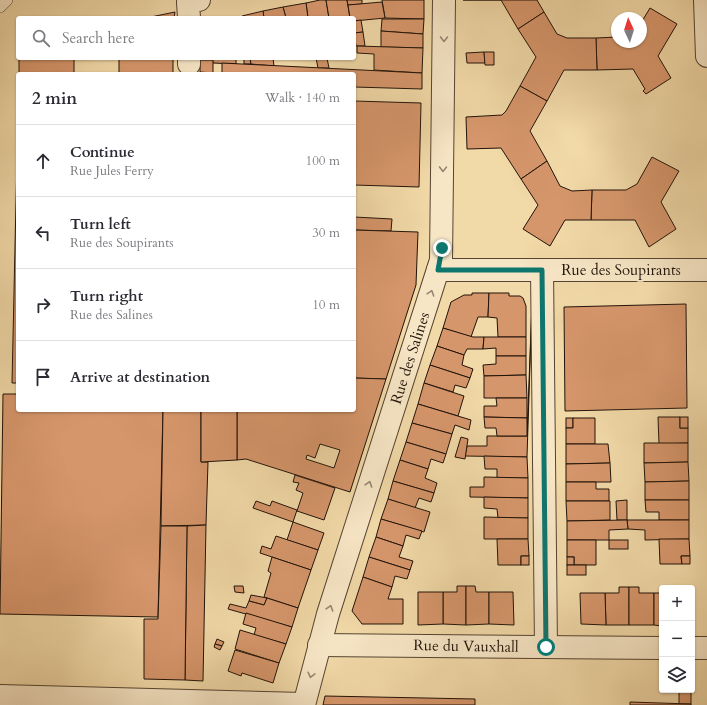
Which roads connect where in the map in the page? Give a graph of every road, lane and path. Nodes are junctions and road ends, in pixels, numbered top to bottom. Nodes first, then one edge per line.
1 (6, 0) edge
2 (199, 0) edge
3 (444, 0) edge
4 (705, 0) edge
5 (0, 7) edge
6 (189, 16) edge
7 (707, 45) edge
8 (707, 56) edge
9 (438, 270) junction
10 (542, 270) junction
11 (707, 270) edge
12 (318, 645) junction
13 (546, 647) junction
14 (659, 648) edge
15 (695, 648) edge
16 (707, 648) edge
17 (0, 696) edge
18 (304, 705) edge

1 - 5 lane
2 - 6 street
3 -> 9 street, Rue des Salines
4 - 7 street
7 - 8 street
9 - 10 street, Rue des Soupirants
12 -> 9 street, Rue des Salines
10 - 11 street, Rue des Soupirants
10 - 13 street
12 - 13 street, Rue du Vauxhall
12 -> 18 street, Rue des Salines
13 - 14 street, Rue du Vauxhall
15 - 16 street
17 - 18 street

